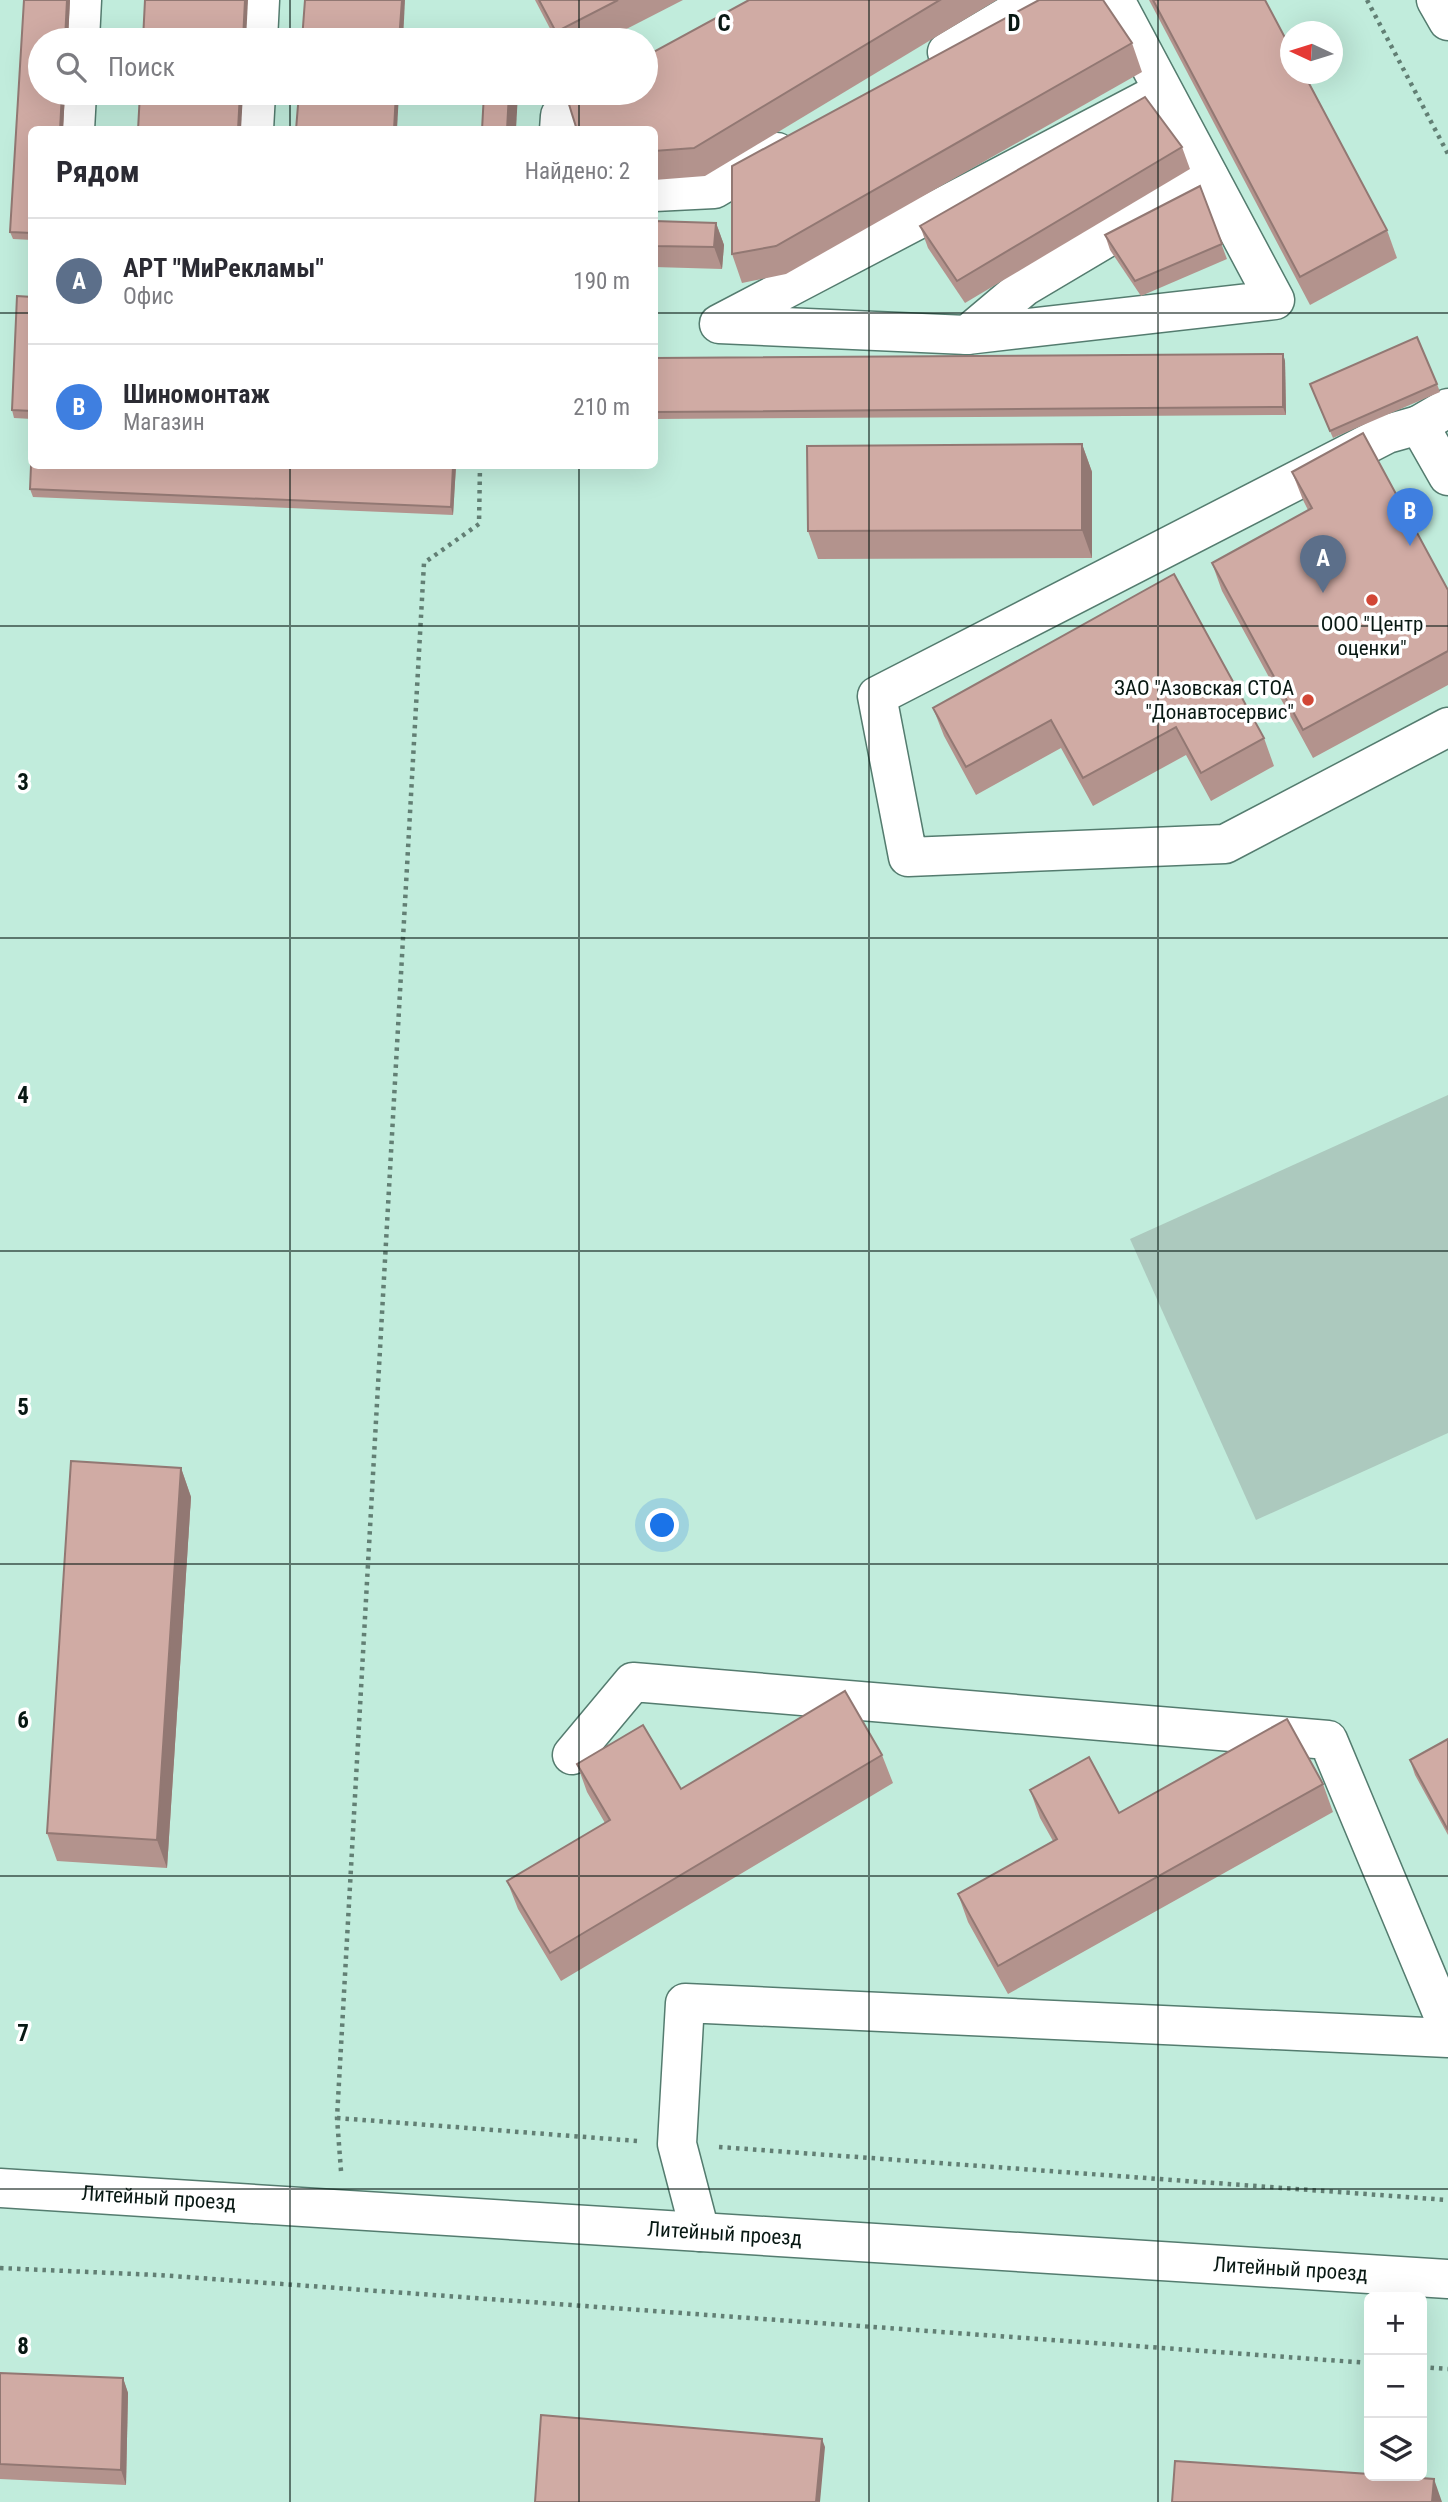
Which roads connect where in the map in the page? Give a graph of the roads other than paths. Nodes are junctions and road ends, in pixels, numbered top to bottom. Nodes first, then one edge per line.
1 (82, 0) edge
2 (261, 0) edge
3 (1035, 0) edge
4 (1115, 0) edge
5 (1436, 0) edge
6 (1448, 21) edge
7 (81, 28) edge
8 (259, 28) edge
9 (916, 70) edge
10 (1163, 91) junction
11 (76, 105) edge
12 (255, 105) edge
13 (580, 105) edge
14 (75, 126) edge
15 (254, 126) edge
16 (559, 126) edge
17 (809, 133) edge
18 (1209, 177) junction
19 (658, 192) edge
20 (967, 335) junction
21 (1433, 416) edge
22 (1448, 476) edge
23 (1448, 727) edge
24 (572, 1755) dead end
25 (1448, 2027) edge
26 (1448, 2038) edge
27 (0, 2188) edge
28 (699, 2232) junction
29 (1448, 2279) edge

1 - 7 main road
2 - 8 main road
3 - 9 main road
4 - 10 main road
5 - 6 main road
10 - 18 main road
10 - 20 main road
11 - 14 main road
12 - 15 main road
13 - 16 main road
17 - 19 main road
18 - 20 main road
18 - 20 main road
21 - 22 main road
21 - 23 main road
24 - 25 main road
26 - 28 main road
27 - 28 main road, Литейный проезд
28 - 29 main road, Литейный проезд

